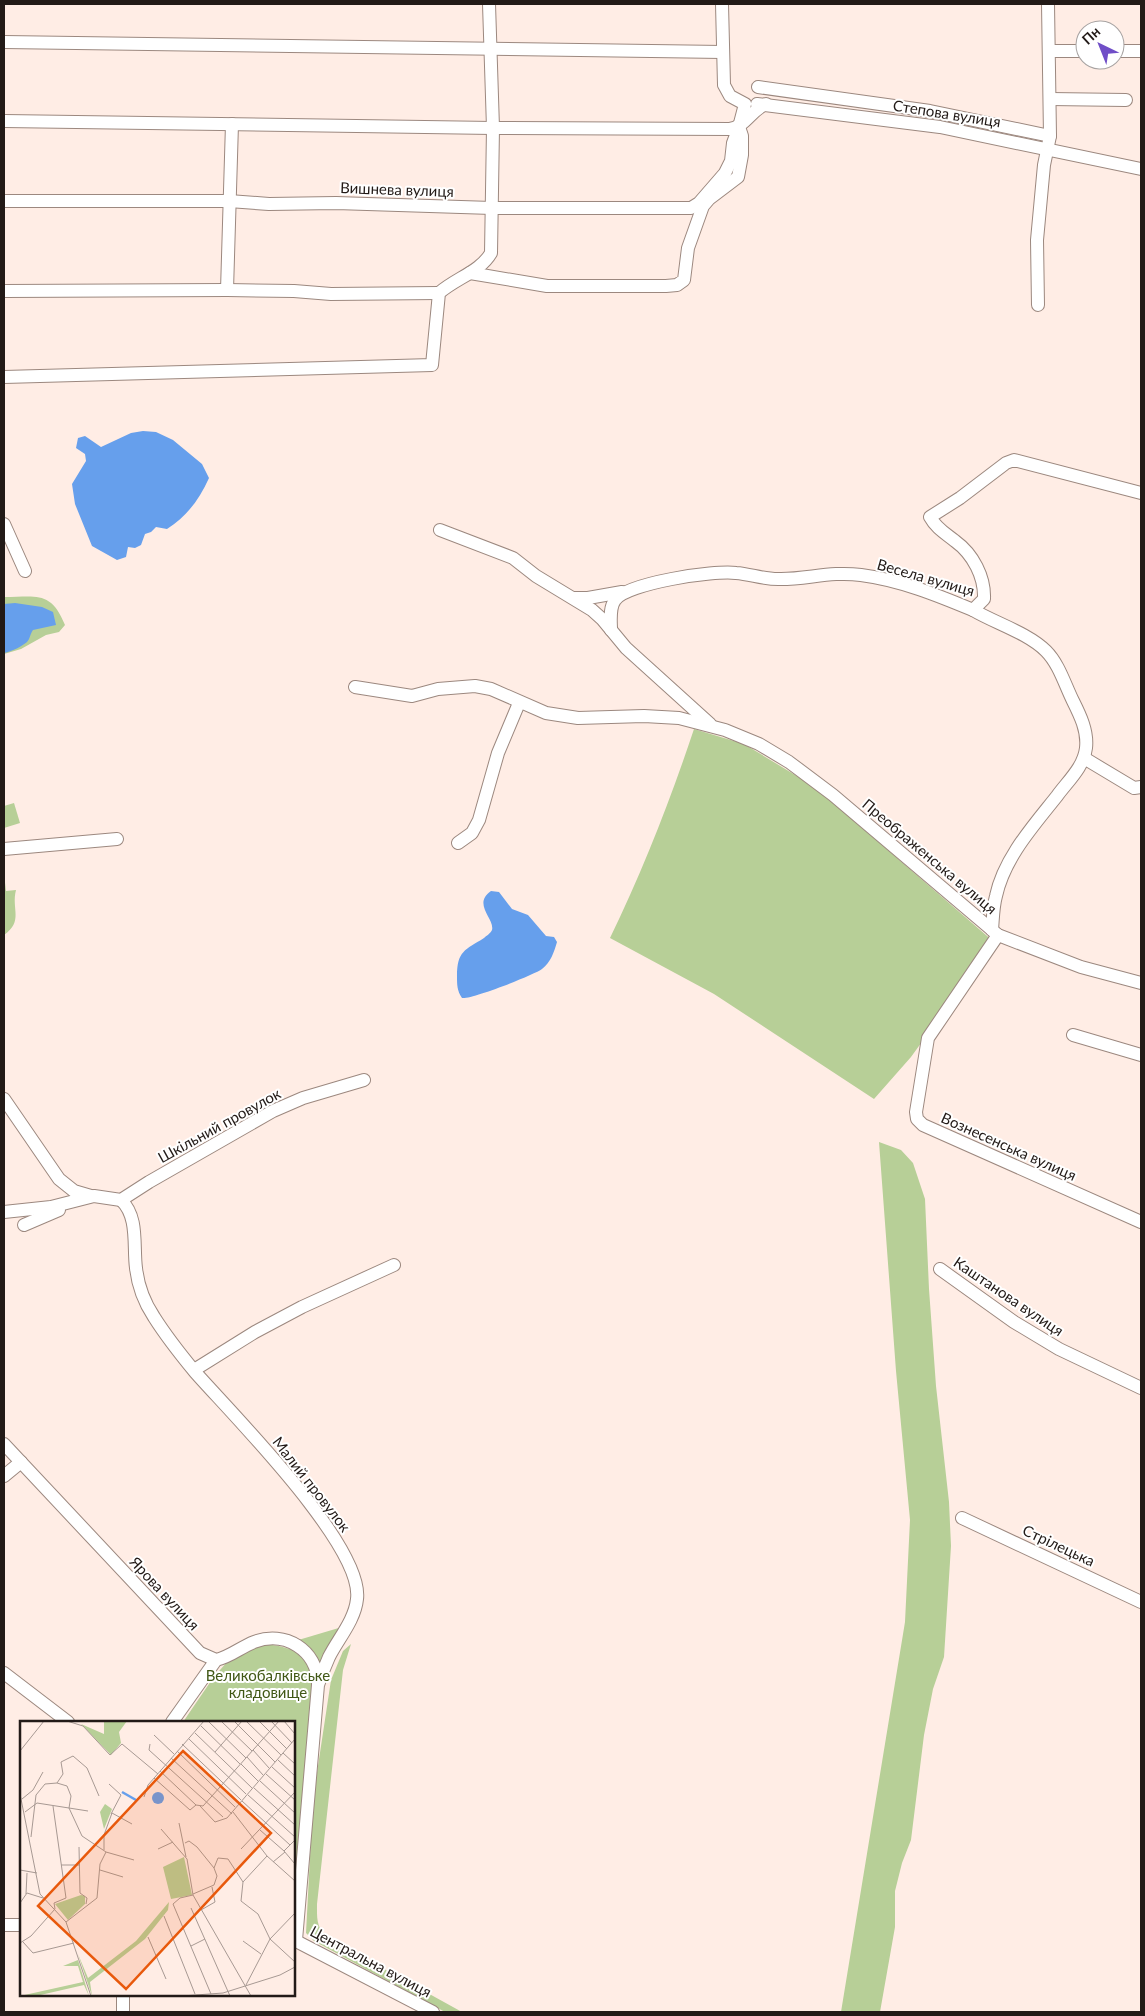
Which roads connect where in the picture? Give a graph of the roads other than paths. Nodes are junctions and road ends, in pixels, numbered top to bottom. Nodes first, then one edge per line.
1 (489, 4) edge
2 (722, 4) edge
3 (1048, 4) edge
4 (4, 42) edge
5 (490, 49) junction
6 (1075, 51) edge
7 (1125, 51) edge
8 (1141, 51) edge
9 (723, 52) junction
10 (1049, 52) junction
11 (758, 87) dead end
12 (1050, 99) junction
13 (1126, 100) dead end
14 (745, 104) junction
15 (766, 104) junction
16 (4, 121) edge
17 (232, 124) junction
18 (739, 127) junction
19 (493, 128) junction
20 (1050, 136) junction
21 (1048, 151) junction
22 (1141, 169) edge
23 (4, 201) edge
24 (229, 201) junction
25 (492, 208) junction
26 (470, 273) junction
27 (227, 290) junction
28 (4, 291) edge
29 (439, 293) junction
30 (1038, 305) dead end
31 (4, 377) edge
32 (1141, 493) edge
33 (4, 524) edge
34 (440, 530) dead end
35 (25, 571) dead end
36 (623, 592) junction
37 (573, 598) junction
38 (973, 610) junction
39 (611, 630) junction
40 (355, 687) dead end
41 (519, 703) junction
42 (712, 726) junction
43 (1084, 758) junction
44 (1141, 787) edge
45 (117, 840) dead end
46 (458, 843) dead end
47 (4, 849) edge
48 (995, 932) junction
49 (1141, 983) edge
50 (1073, 1035) dead end
51 (1141, 1056) edge
52 (364, 1080) dead end
53 (4, 1099) edge
54 (94, 1196) junction
55 (121, 1200) junction
56 (4, 1212) edge
57 (1141, 1222) edge
58 (24, 1225) dead end
59 (394, 1264) dead end
60 (940, 1269) dead end
61 (194, 1370) junction
62 (1141, 1388) edge
63 (4, 1444) edge
64 (20, 1462) junction
65 (4, 1476) edge
66 (962, 1518) dead end
67 (1141, 1602) edge
68 (216, 1660) junction
69 (4, 1673) edge
70 (318, 1685) junction
71 (67, 1721) edge
72 (173, 1721) edge
73 (4, 1925) edge
74 (20, 1925) edge
75 (295, 1940) edge
76 (124, 1996) edge
77 (123, 2012) edge
78 (432, 2012) edge

1 - 5 street
2 - 9 street
3 - 10 street
4 - 5 street
5 - 9 street
5 - 19 street
6 - 10 street
7 - 8 street
9 - 14 street
10 - 12 street
11 - 20 street
12 - 13 street
12 - 20 street
14 - 15 street, Степова вулиця
14 - 18 street, Вишнева вулиця
15 - 18 street
15 - 21 street, Степова вулиця
16 - 17 street
17 - 19 street
17 - 24 street
18 - 19 street
18 - 25 street, Вишнева вулиця
18 - 26 street
19 - 25 street
20 - 21 street
21 - 22 street, Степова вулиця
21 - 30 street
23 - 24 street, Вишнева вулиця
24 - 25 street, Вишнева вулиця
24 - 27 street
25 - 26 street
26 - 29 street
27 - 28 street
27 - 29 street
29 - 31 street
32 - 38 street, Весела вулиця
33 - 35 street
34 - 37 street, Преображенська вулиця
36 - 37 street, Весела вулиця
36 - 38 street, Весела вулиця
36 - 39 street
37 - 39 street, Преображенська вулиця
38 - 43 street
39 - 42 street, Преображенська вулиця
40 - 41 street, Преображенська вулиця
41 - 42 street, Преображенська вулиця
41 - 46 street
42 - 48 street, Преображенська вулиця
43 - 44 street
43 - 48 street
45 - 47 street
48 - 49 street, Преображенська вулиця
48 - 57 street, Вознесенська вулиця
50 - 51 street
52 - 55 street, Шкільний провулок
53 - 54 street
54 - 55 street
54 - 56 street
54 - 58 street
55 - 61 street, Малий провулок
59 - 61 street
60 - 62 street, Каштанова вулиця
61 - 70 street, Малий провулок
63 - 64 street, Ярова вулиця
64 - 65 street
64 - 68 street, Ярова вулиця
66 - 67 street, Стрілецька
68 - 70 street
68 - 72 street
69 - 71 street
70 - 75 street, Малий провулок
73 - 74 street
75 - 78 street, Центральна вулиця
76 - 77 street

